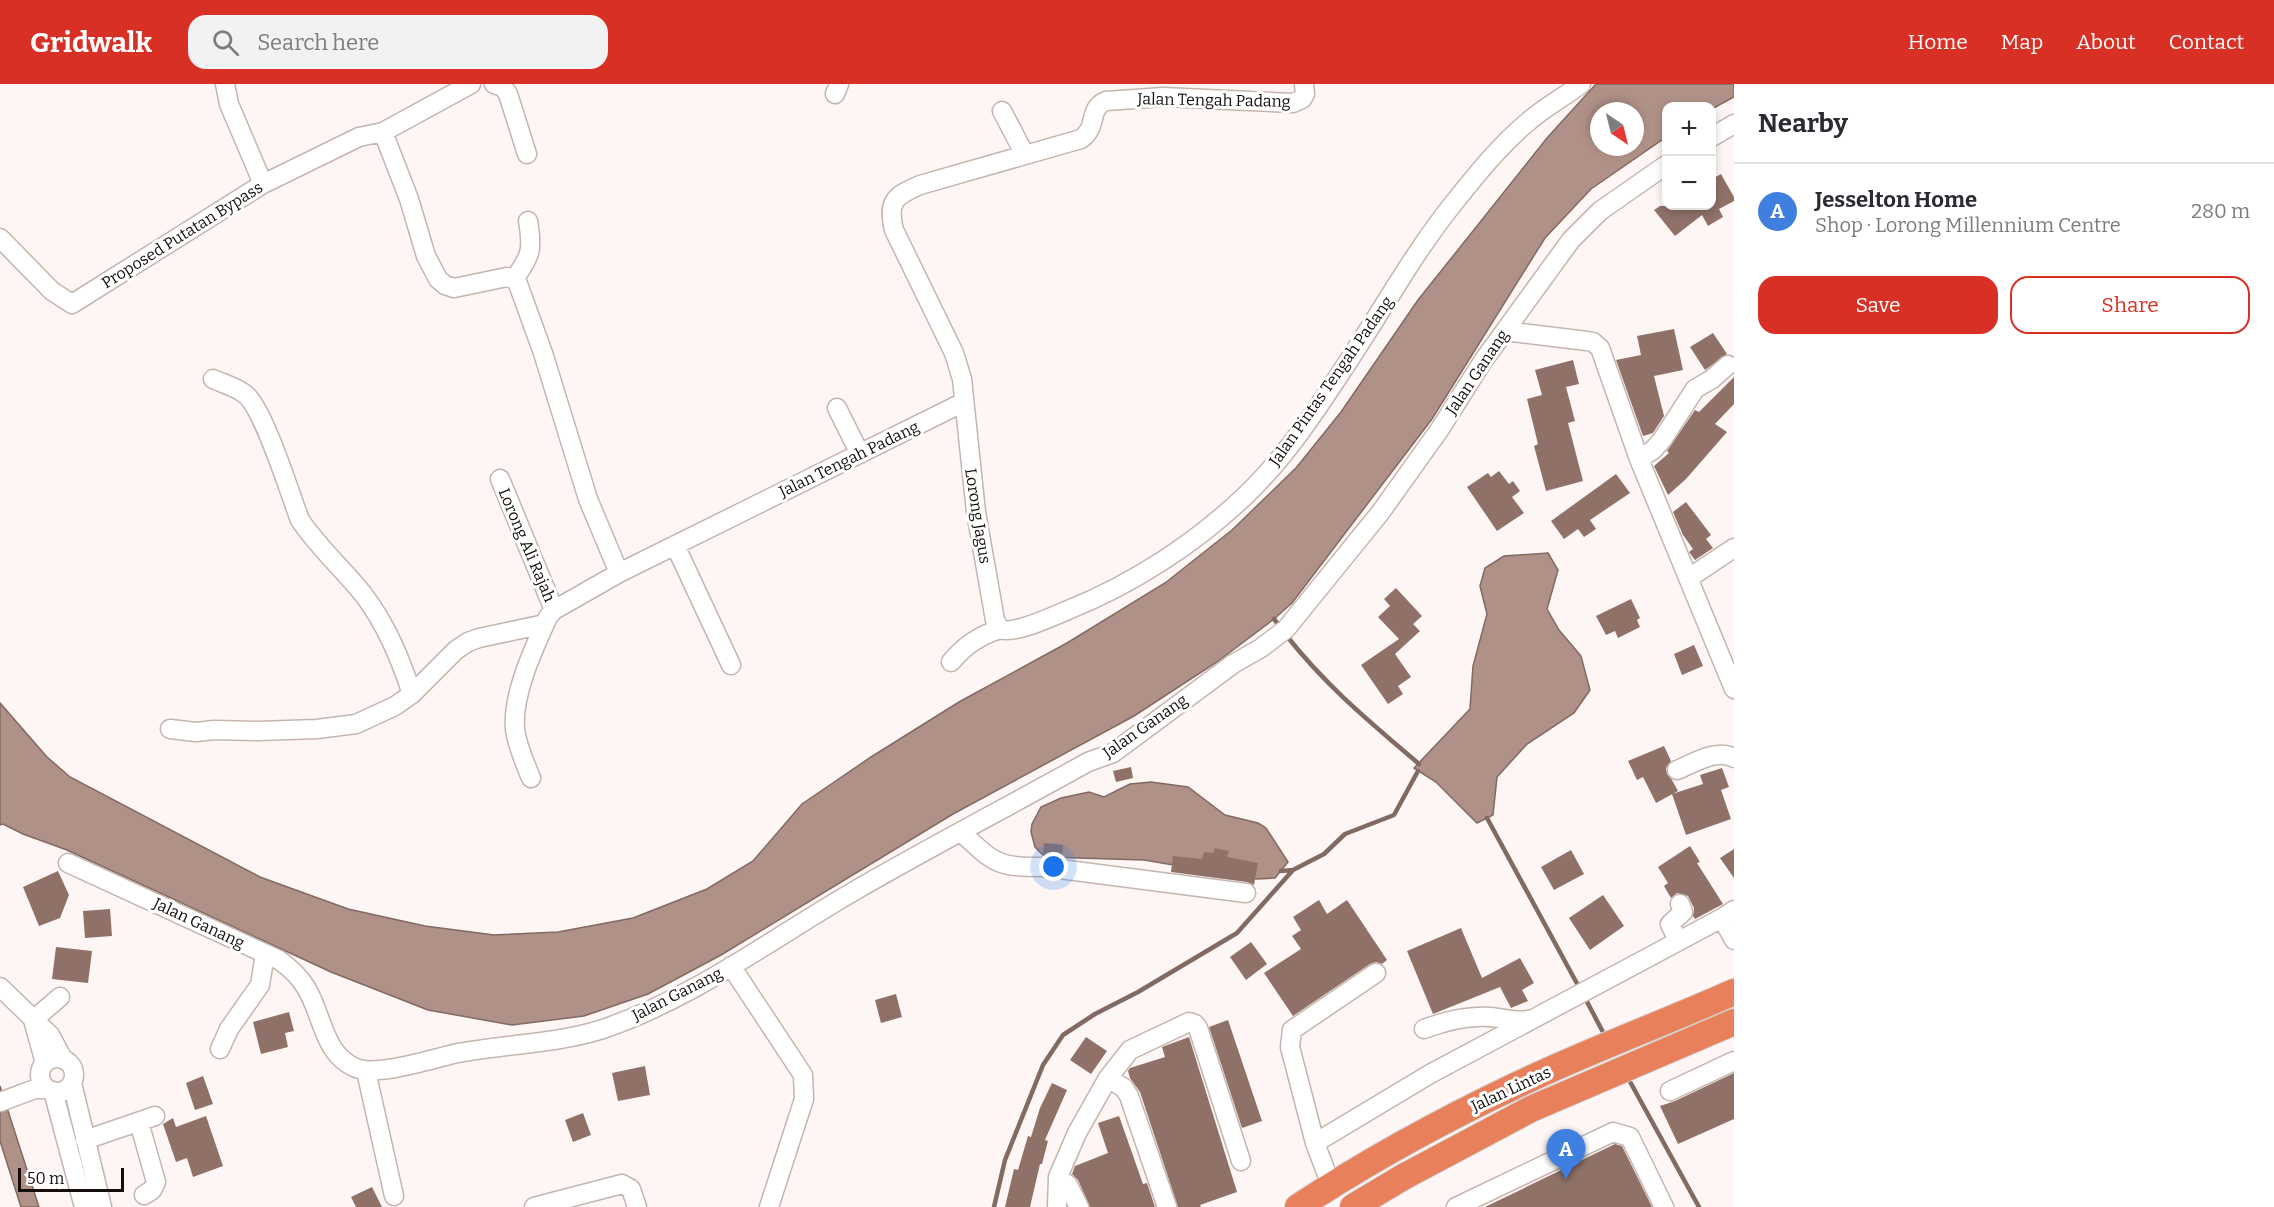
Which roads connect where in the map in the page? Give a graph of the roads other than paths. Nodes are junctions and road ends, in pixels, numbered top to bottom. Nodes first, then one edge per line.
1 (225, 84) edge
2 (471, 84) edge
3 (494, 84) edge
4 (1304, 84) edge
5 (1581, 84) edge
6 (1002, 111) dead end
7 (383, 132) junction
8 (527, 154) dead end
9 (1025, 155) junction
10 (1662, 168) edge
11 (263, 184) junction
12 (528, 221) dead end
13 (0, 238) edge
14 (514, 279) junction
15 (1504, 331) junction
16 (1728, 365) dead end
17 (213, 379) dead end
18 (964, 402) junction
19 (837, 408) dead end
20 (860, 454) junction
21 (1640, 459) junction
22 (500, 479) dead end
23 (675, 545) junction
24 (1734, 548) edge
25 (619, 573) junction
26 (1689, 578) junction
27 (550, 617) junction
28 (1000, 629) junction
29 (951, 662) dead end
30 (731, 665) dead end
31 (1734, 689) edge
32 (412, 694) junction
33 (170, 729) dead end
34 (1734, 758) edge
35 (1677, 770) dead end
36 (531, 778) dead end
37 (961, 832) junction
38 (68, 864) dead end
39 (1246, 893) dead end
40 (1680, 904) dead end
41 (1728, 914) edge
42 (1734, 939) edge
43 (1678, 941) junction
44 (265, 954) junction
45 (731, 966) junction
46 (1376, 973) dead end
47 (0, 987) edge
48 (1732, 990) edge
49 (60, 996) dead end
50 (33, 1020) junction
51 (1530, 1020) junction
52 (1734, 1022) edge
53 (1424, 1029) dead end
54 (220, 1049) dead end
55 (63, 1059) junction
56 (1734, 1061) edge
57 (43, 1067) junction
58 (366, 1071) junction
59 (1108, 1078) junction
60 (72, 1083) junction
61 (24, 1088) junction
62 (50, 1090) junction
63 (0, 1091) edge
64 (1670, 1091) dead end
65 (0, 1102) edge
66 (85, 1140) junction
67 (1315, 1143) junction
68 (1242, 1161) dead end
69 (1058, 1178) junction
70 (1331, 1185) junction
71 (144, 1195) dead end
72 (394, 1196) dead end
73 (1356, 1206) edge
74 (84, 1207) edge
75 (102, 1207) edge
76 (534, 1207) edge
77 (637, 1207) edge
78 (769, 1207) edge
79 (1057, 1207) edge
80 (1079, 1207) edge
81 (1167, 1207) edge
82 (1298, 1207) edge
83 (1456, 1207) edge
84 (1664, 1207) edge

1 - 11 street
2 - 7 street, Proposed Putatan Bypass
3 - 8 street
4 - 9 street, Jalan Tengah Padang
5 - 28 street, Jalan Pintas Tengah Padang
6 - 9 street
7 - 11 street, Proposed Putatan Bypass
7 - 14 street
9 - 18 street, Jalan Tengah Padang
10 - 15 street, Jalan Ganang
11 - 13 street, Proposed Putatan Bypass
12 - 14 street
14 - 25 street
15 - 21 street
15 - 37 street, Jalan Ganang
16 - 21 street
17 - 32 street
18 - 20 street, Jalan Tengah Padang
18 - 28 street, Lorong Jagus
19 - 20 street
20 - 23 street, Jalan Tengah Padang
21 - 26 street
22 - 27 street, Lorong Ali Rajah
23 - 25 street, Jalan Tengah Padang
23 - 30 street
24 - 26 street
25 - 27 street, Jalan Tengah Padang
26 - 31 street
27 - 32 street, Jalan Tengah Padang
27 - 36 street
28 - 29 street, Jalan Pintas Tengah Padang
32 - 33 street, Jalan Tengah Padang
34 - 35 street
37 - 39 street
37 - 45 street, Jalan Ganang
38 - 44 street, Jalan Ganang
40 - 43 street
41 - 42 street
41 - 43 street
43 - 51 street
44 - 54 street
44 - 58 street, Jalan Ganang
45 - 58 street, Jalan Ganang
45 - 78 street
46 - 67 street
47 - 50 street
48 - 70 highway, Jalan Lintas
49 - 50 street
50 - 55 street
50 - 57 street
51 - 53 street
51 - 67 street
52 - 73 highway, Jalan Lintas
55 - 57 street
55 - 60 street
56 - 64 street
57 - 61 street
57 - 62 street
58 - 72 street
59 - 68 street
59 - 69 street
59 - 81 street
60 - 62 street
60 - 66 street
61 - 62 street
61 - 63 street
61 - 65 street
62 - 74 street
66 - 71 street
66 - 75 street
67 - 70 street
69 - 79 street
69 - 80 street
70 - 82 highway, Jalan Lintas
76 - 77 street
83 - 84 street

